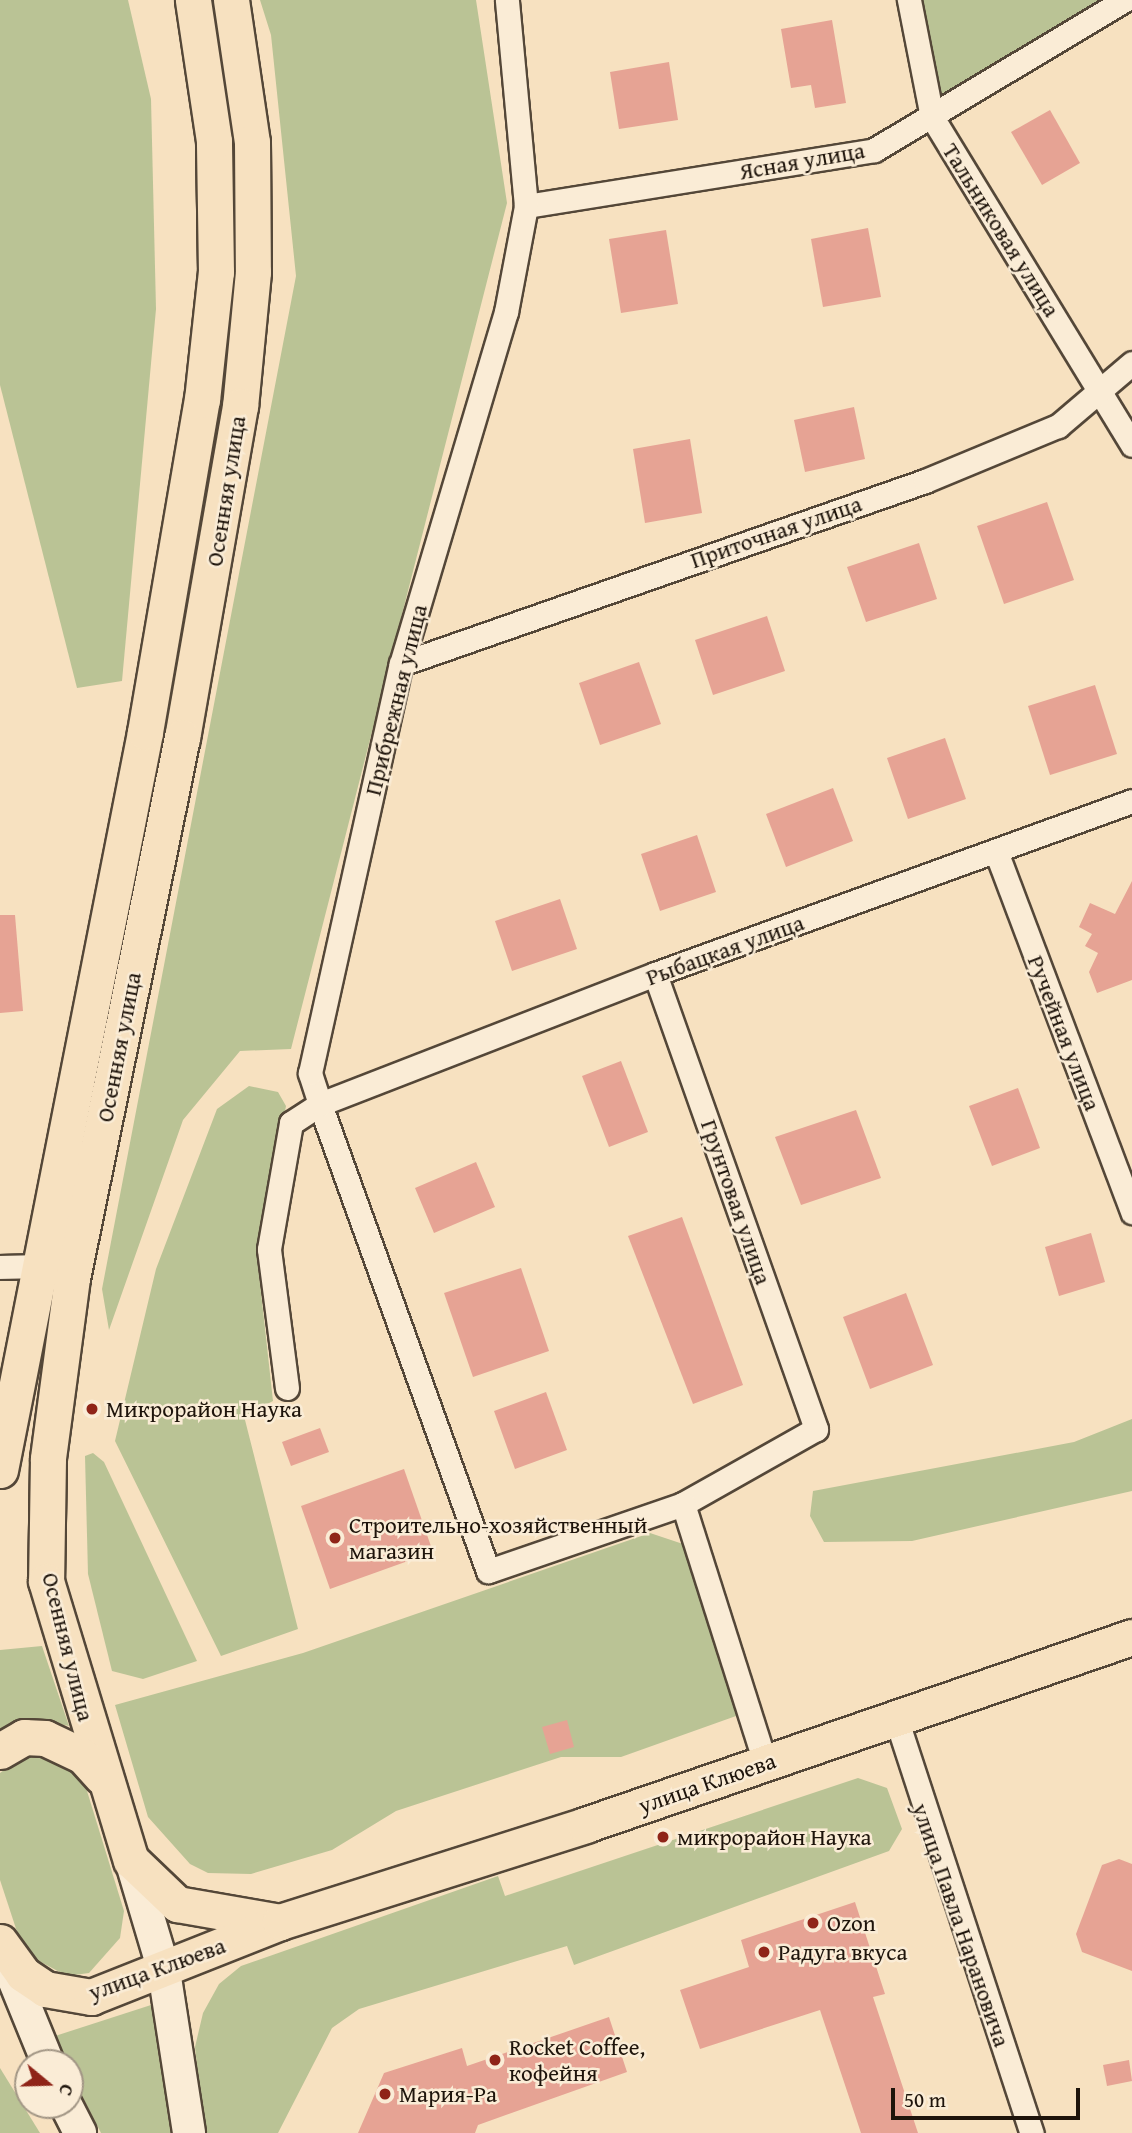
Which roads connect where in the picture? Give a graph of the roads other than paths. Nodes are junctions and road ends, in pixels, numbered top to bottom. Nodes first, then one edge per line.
1 (193, 0) edge
2 (231, 0) edge
3 (507, 0) edge
4 (909, 0) edge
5 (1125, 0) edge
6 (932, 117) junction
7 (526, 206) junction
8 (1132, 363) edge
9 (1099, 390) junction
10 (1132, 445) edge
11 (401, 664) junction
12 (1132, 800) edge
13 (997, 854) junction
14 (655, 974) junction
15 (320, 1104) junction
16 (1132, 1212) edge
17 (43, 1266) junction
18 (0, 1267) edge
19 (286, 1388) dead end
20 (0, 1470) edge
21 (682, 1504) junction
22 (1132, 1637) edge
23 (895, 1716) junction
24 (0, 1752) edge
25 (765, 1763) junction
26 (102, 1777) junction
27 (131, 1860) junction
28 (280, 1922) junction
29 (2, 1948) edge
30 (164, 1971) junction
31 (42, 2049) edge
32 (189, 2133) edge
33 (1032, 2133) edge

1 - 17 main road, Осенняя улица
2 - 26 main road, Осенняя улица
3 - 7 street, Прибрежная улица
4 - 6 street, Тальниковая улица
5 - 6 street, Ясная улица
6 - 7 street, Ясная улица
6 - 9 street, Тальниковая улица
7 - 11 street, Прибрежная улица
8 - 9 street, Приточная улица
9 - 10 street, Тальниковая улица
9 - 11 street, Приточная улица
11 - 15 street, Прибрежная улица
12 - 13 street, Рыбацкая улица
13 - 14 street, Рыбацкая улица
13 - 16 street, Ручейная улица
14 - 15 street, Рыбацкая улица
14 - 21 street, Грунтовая улица
15 - 19 street
15 - 21 street, Прибрежная улица
17 - 18 street
17 - 20 main road, Осенняя улица
21 - 25 street
22 - 23 main road, улица Клюева
23 - 25 main road, улица Клюева
23 - 33 street, улица Павла Нарановича
24 - 26 main road
25 - 28 main road, улица Клюева
26 - 27 main road, Осенняя улица
27 - 28 main road, улица Клюева
27 - 30 main road, Осенняя улица
28 - 30 main road, улица Клюева
29 - 30 main road, улица Клюева
29 - 31 main road
30 - 32 main road, Осенняя улица

